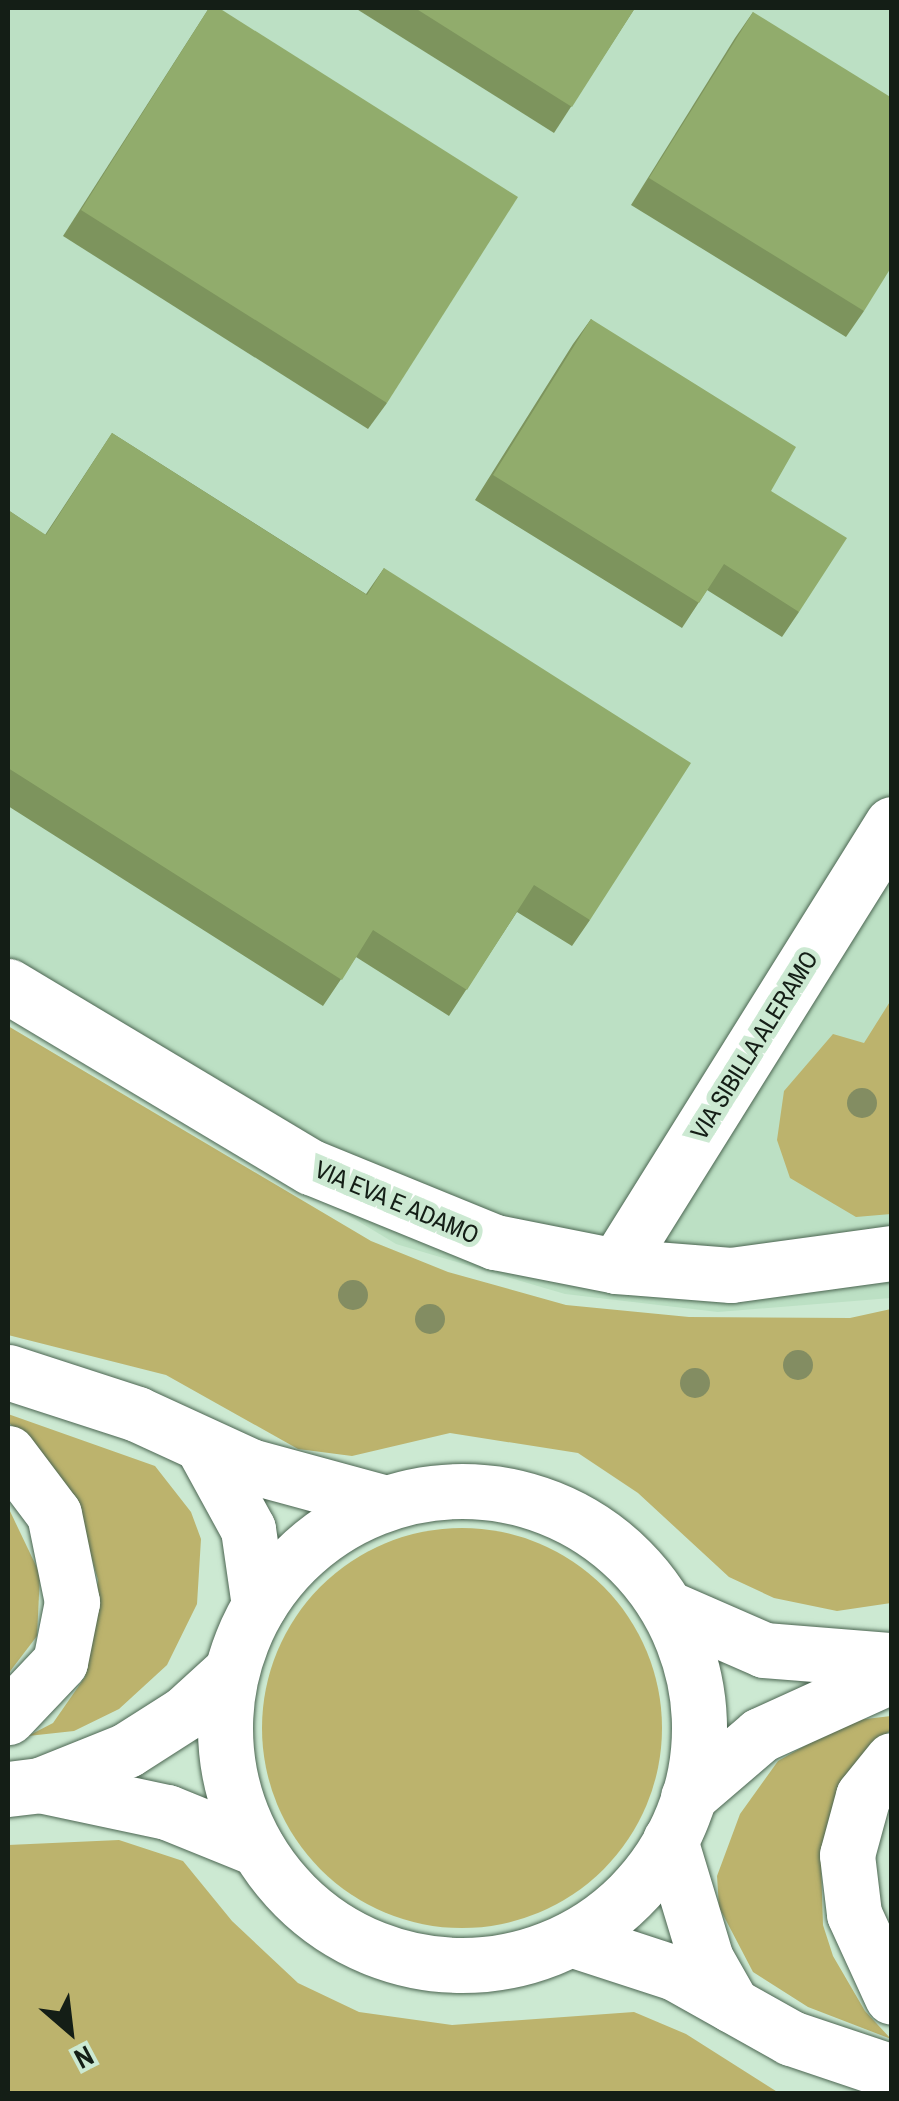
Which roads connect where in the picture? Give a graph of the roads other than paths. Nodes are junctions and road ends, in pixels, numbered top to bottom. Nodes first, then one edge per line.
1 (892, 824) edge
2 (8, 986) edge
3 (892, 1253) edge
4 (616, 1266) junction
5 (8, 1372) edge
6 (202, 1445) junction
7 (8, 1453) edge
8 (386, 1503) junction
9 (259, 1605) junction
10 (668, 1608) junction
11 (892, 1660) edge
12 (231, 1671) junction
13 (892, 1675) edge
14 (8, 1717) edge
15 (892, 1760) edge
16 (24, 1787) edge
17 (679, 1818) junction
18 (258, 1849) junction
19 (571, 1939) junction
20 (892, 1997) edge
21 (732, 2005) junction
22 (892, 2072) edge

1 - 4 street, VIA SIBILLA ALERAMO
2 - 4 street, VIA EVA E ADAMO
3 - 4 street, VIA EVA E ADAMO
5 - 6 street
6 - 8 street
6 - 9 street
7 - 14 street
8 - 9 street
8 - 10 street
9 - 12 street
10 - 11 street
10 - 17 street
12 - 16 street
12 - 18 street
13 - 17 street
15 - 20 street
16 - 18 street
17 - 19 street
17 - 21 street
18 - 19 street
19 - 21 street
21 - 22 street

